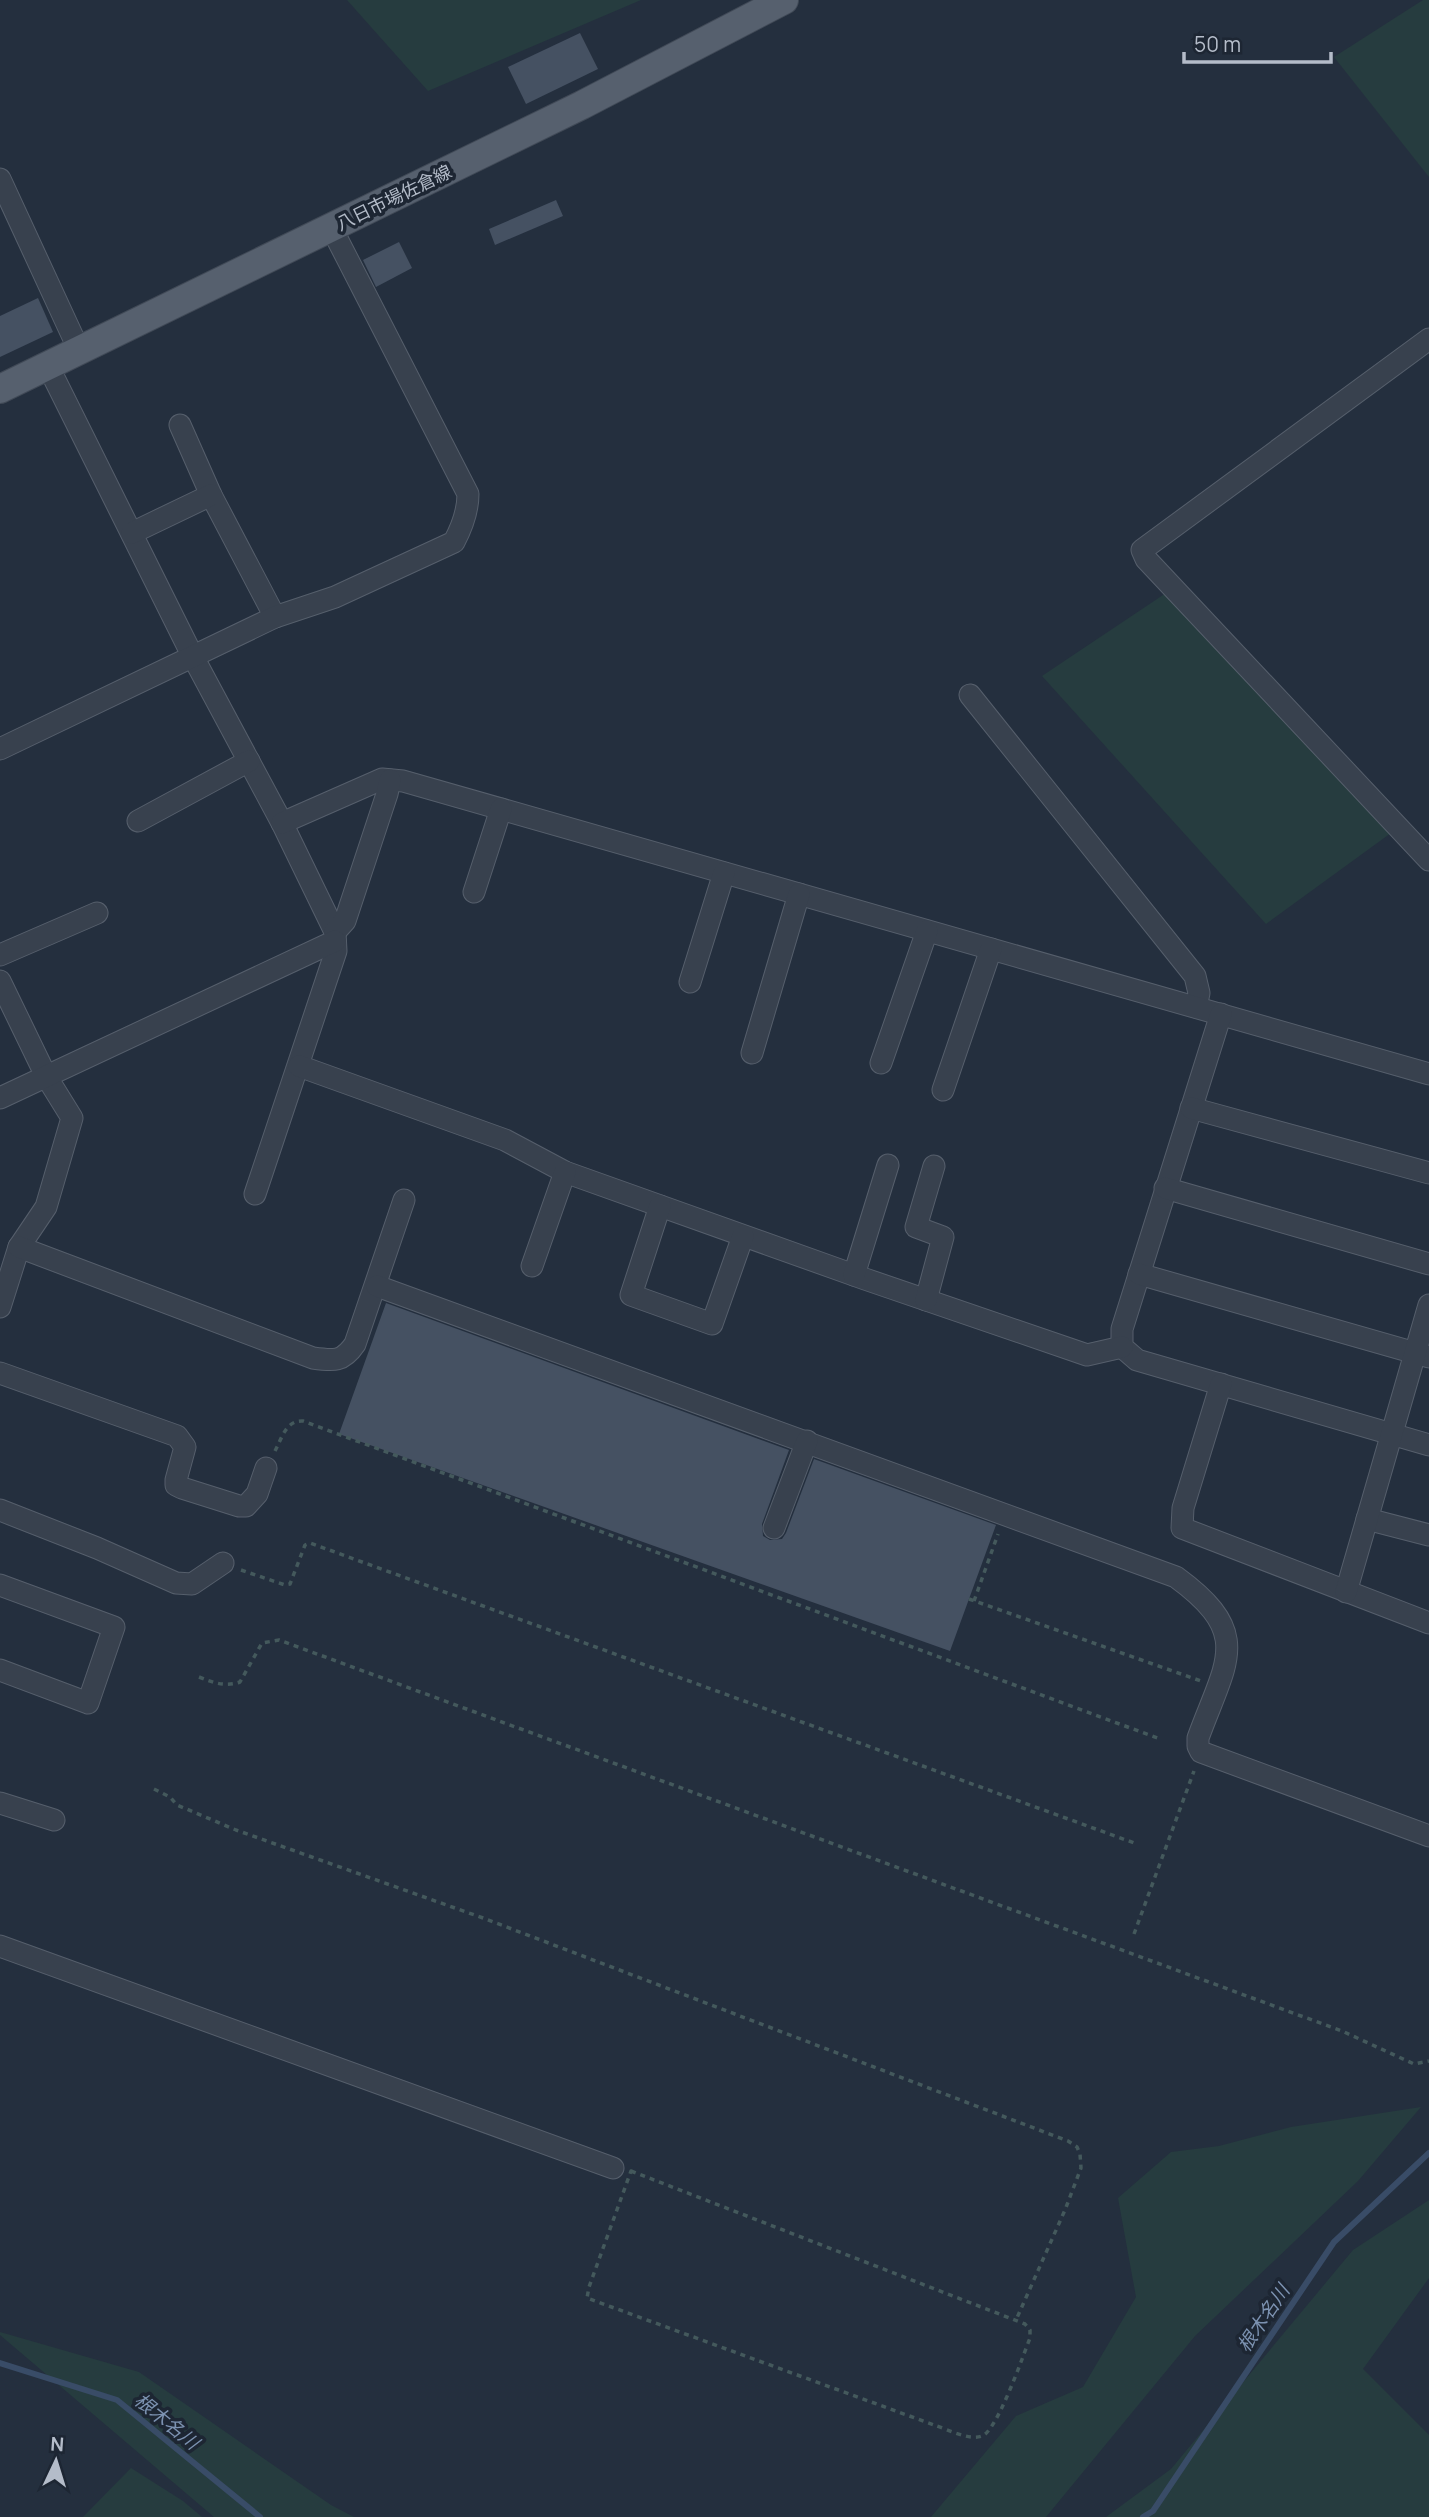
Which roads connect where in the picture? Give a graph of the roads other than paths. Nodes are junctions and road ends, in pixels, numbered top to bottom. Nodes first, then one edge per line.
1 (784, 0) edge
2 (0, 179) edge
3 (332, 229) junction
4 (1429, 339) edge
5 (79, 349) junction
6 (48, 366) junction
7 (0, 389) edge
8 (180, 425) dead end
9 (211, 495) junction
10 (132, 533) junction
11 (275, 617) junction
12 (192, 655) junction
13 (970, 695) dead end
14 (0, 749) edge
15 (249, 761) junction
16 (390, 780) junction
17 (501, 809) junction
18 (138, 821) dead end
19 (282, 823) junction
20 (1429, 860) edge
21 (724, 873) junction
22 (474, 892) dead end
23 (799, 894) junction
24 (97, 913) dead end
25 (928, 931) junction
26 (335, 936) junction
27 (991, 949) junction
28 (0, 955) edge
29 (0, 981) edge
30 (690, 982) dead end
31 (5, 1003) edge
32 (1196, 1007) junction
33 (1220, 1014) junction
34 (752, 1053) dead end
35 (881, 1063) dead end
36 (299, 1066) junction
37 (1428, 1071) edge
38 (46, 1076) junction
39 (943, 1090) dead end
40 (0, 1098) edge
41 (1191, 1108) junction
42 (888, 1164) dead end
43 (934, 1166) dead end
44 (559, 1170) junction
45 (1429, 1173) edge
46 (1165, 1188) junction
47 (255, 1194) dead end
48 (404, 1200) dead end
49 (660, 1206) junction
50 (743, 1236) junction
51 (19, 1247) junction
52 (1429, 1264) edge
53 (532, 1266) dead end
54 (1139, 1274) junction
55 (854, 1275) junction
56 (377, 1286) junction
57 (926, 1300) junction
58 (1429, 1305) edge
59 (0, 1307) edge
60 (1122, 1347) junction
61 (1423, 1355) edge
62 (0, 1373) edge
63 (1221, 1384) junction
64 (1391, 1434) junction
65 (807, 1441) junction
66 (1429, 1445) edge
67 (266, 1468) road end
68 (0, 1510) edge
69 (1367, 1519) junction
70 (774, 1528) dead end
71 (1429, 1535) edge
72 (223, 1563) road end
73 (0, 1585) edge
74 (1346, 1592) junction
75 (1429, 1623) edge
76 (0, 1670) edge
77 (0, 1803) edge
78 (54, 1820) dead end
79 (1429, 1836) edge
80 (0, 1947) edge
81 (613, 2168) dead end

1 - 3 main road, 八日市場佐倉線
2 - 5 street
3 - 5 main road, 八日市場佐倉線
3 - 11 street
4 - 20 street
5 - 6 main road, 八日市場佐倉線
6 - 7 main road, 八日市場佐倉線
6 - 10 street
8 - 9 street
9 - 10 street
9 - 11 street
10 - 12 street
11 - 12 street
12 - 14 street
12 - 15 street
13 - 32 street
15 - 18 street
15 - 19 street
16 - 17 street
16 - 19 street
16 - 26 street
17 - 21 street
17 - 22 street
19 - 26 street
21 - 23 street
21 - 30 street
23 - 25 street
23 - 34 street
24 - 28 street
25 - 27 street
25 - 35 street
26 - 36 street
26 - 38 street
27 - 32 street
27 - 39 street
29 - 31 street
31 - 38 street
32 - 33 street
33 - 37 street
33 - 41 street
36 - 44 street
36 - 47 street
38 - 40 street
38 - 51 street
41 - 45 street
41 - 46 street
42 - 55 street
43 - 57 street
44 - 49 street
44 - 53 street
46 - 52 street
46 - 54 street
48 - 56 street
49 - 50 street
49 - 50 street
50 - 55 street
51 - 56 street
51 - 59 street
54 - 60 street
54 - 61 street
55 - 57 street
56 - 65 street
57 - 60 street
58 - 61 street
60 - 63 street
61 - 64 street
62 - 67 street
63 - 64 street
63 - 74 street
64 - 66 street
64 - 69 street
65 - 70 street
65 - 79 street
68 - 72 street
69 - 71 street
69 - 74 street
73 - 76 street
74 - 75 street
77 - 78 street
80 - 81 street

